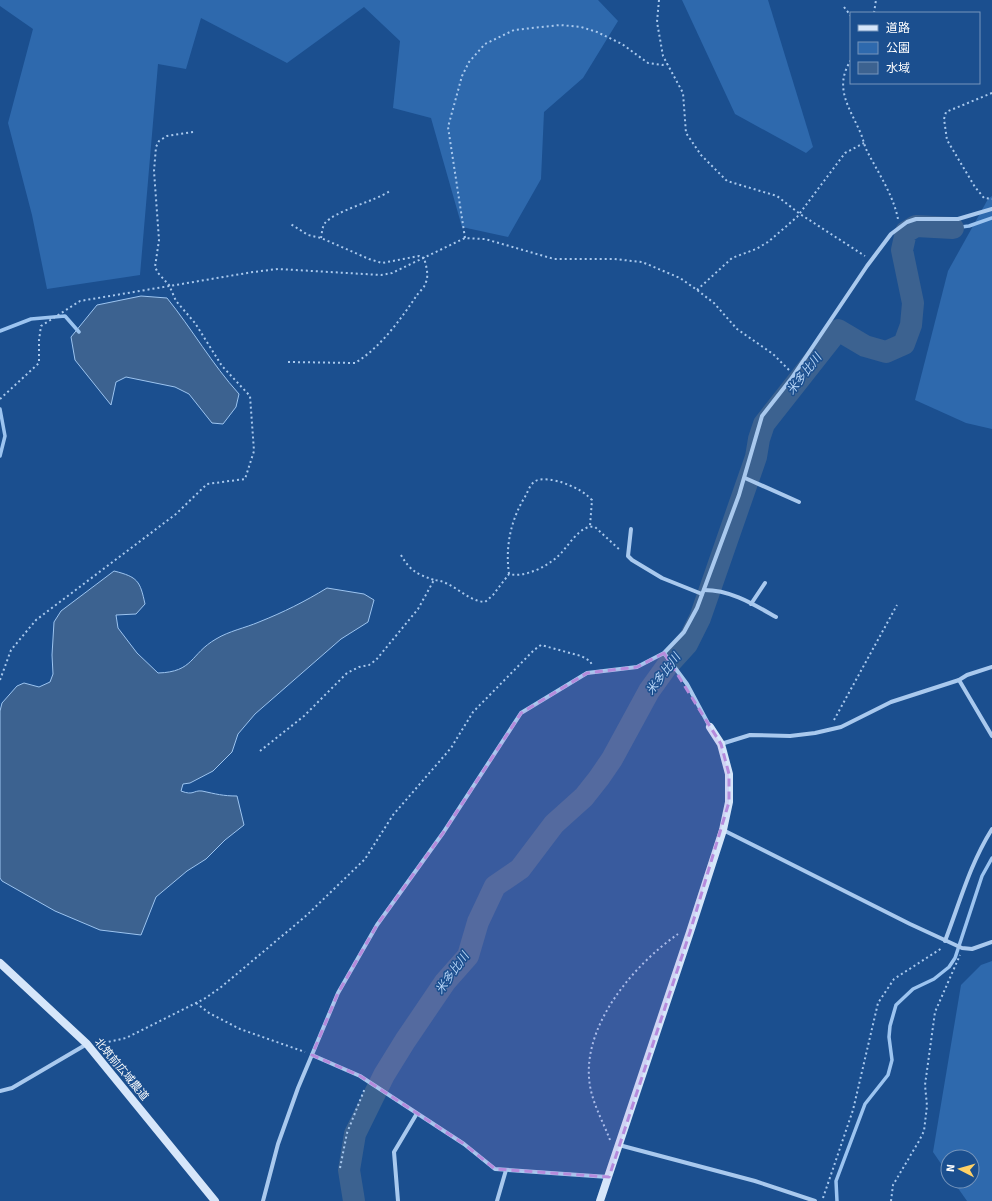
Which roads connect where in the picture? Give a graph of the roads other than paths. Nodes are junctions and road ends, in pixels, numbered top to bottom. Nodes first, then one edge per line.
1 (992, 209) edge
2 (745, 478) junction
3 (799, 502) dead end
4 (631, 530) dead end
5 (765, 583) dead end
6 (703, 592) junction
7 (751, 604) junction
8 (776, 617) dead end
9 (664, 653) junction
10 (992, 667) edge
11 (960, 680) junction
12 (710, 727) joint
13 (992, 736) edge
14 (721, 744) junction
15 (992, 829) edge
16 (723, 830) junction
17 (945, 941) junction
18 (992, 942) edge
19 (0, 963) edge
20 (87, 1044) junction
21 (312, 1054) junction
22 (0, 1090) edge
23 (416, 1115) junction
24 (619, 1145) junction
25 (506, 1170) junction
26 (609, 1177) junction
27 (215, 1201) edge
28 (263, 1201) edge
29 (398, 1201) edge
30 (497, 1201) edge
31 (600, 1201) edge
32 (815, 1201) edge

1 - 2 street
2 - 3 street
2 - 6 street
4 - 6 street
5 - 7 street
6 - 7 street
6 - 9 street
7 - 8 street
9 - 12 street
9 - 21 street
10 - 11 street
11 - 13 street
11 - 14 street
12 - 14 street
14 - 16 street
15 - 17 street
16 - 17 street
16 - 24 street
17 - 18 street
19 - 20 street, 北筑前広域農道
20 - 22 street
20 - 27 street, 北筑前広域農道
21 - 23 street
21 - 28 street
23 - 25 street
23 - 29 street
24 - 26 street
24 - 32 street
25 - 26 street
25 - 30 street
26 - 31 street

